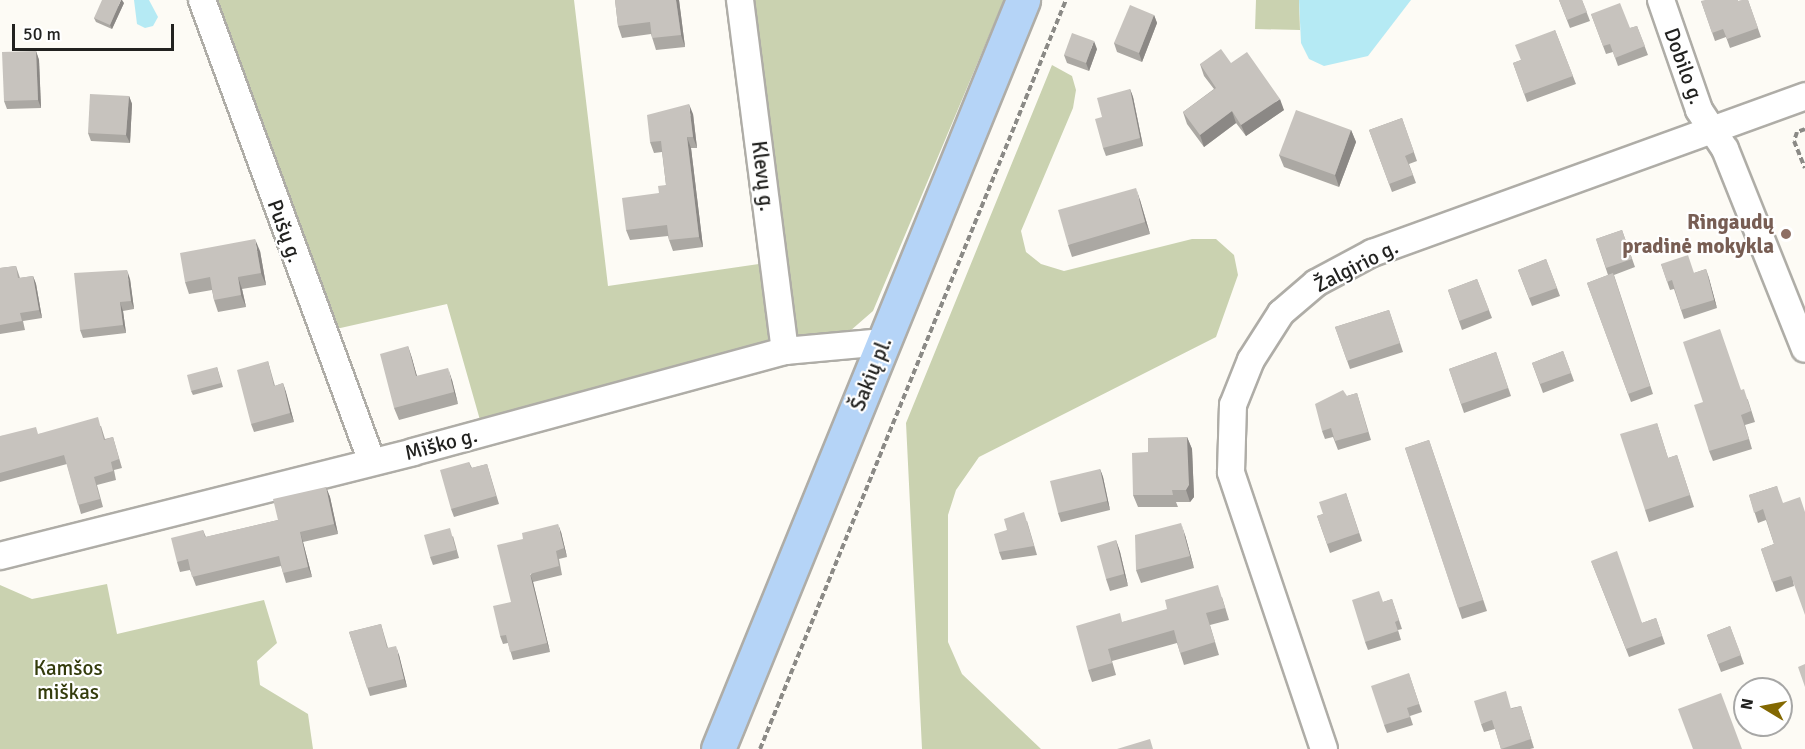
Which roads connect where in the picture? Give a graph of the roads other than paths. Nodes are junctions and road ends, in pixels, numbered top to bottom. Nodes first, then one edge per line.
1 (202, 0) edge
2 (740, 0) edge
3 (1023, 0) edge
4 (1661, 0) edge
5 (1805, 96) edge
6 (1712, 130) junction
7 (884, 342) junction
8 (1805, 349) edge
9 (785, 351) junction
10 (372, 461) junction
11 (0, 556) edge
12 (718, 749) edge
13 (1324, 749) edge

1 - 10 street, Pušų g.
2 - 9 street, Klevų g.
3 - 7 main road, Šakių pl.
4 - 6 street, Dobilo g.
5 - 6 street, Žalgirio g.
6 - 8 street, Dobilo g.
6 - 13 street, Žalgirio g.
7 - 9 street, Miško g.
7 - 12 main road, Šakių pl.
9 - 10 street, Miško g.
10 - 11 street, Miško g.

